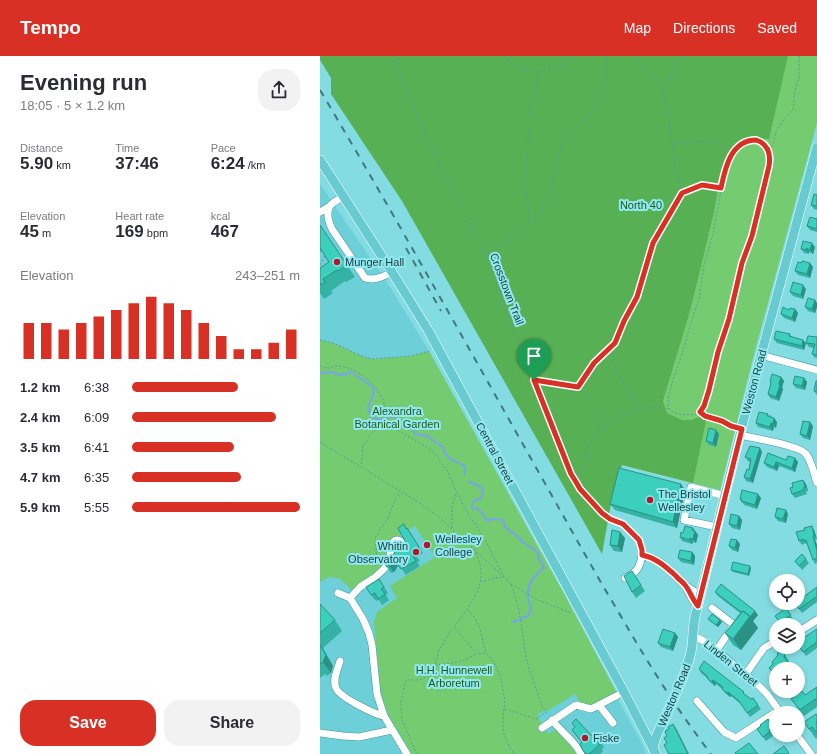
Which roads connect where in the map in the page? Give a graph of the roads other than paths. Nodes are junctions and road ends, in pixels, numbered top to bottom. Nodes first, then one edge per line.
1 (817, 147) edge
2 (320, 160) edge
3 (344, 196) junction
4 (330, 206) junction
5 (320, 212) edge
6 (392, 272) junction
7 (761, 355) junction
8 (817, 370) edge
9 (731, 426) road end
10 (741, 432) junction
11 (817, 483) edge
12 (725, 496) junction
13 (717, 527) junction
14 (390, 562) edge
15 (625, 578) edge
16 (685, 585) junction
17 (338, 593) dead end
18 (700, 594) junction
19 (350, 598) junction
20 (698, 606) junction
21 (712, 608) dead end
22 (817, 620) edge
23 (805, 628) edge
24 (692, 636) junction
25 (769, 644) edge
26 (716, 651) junction
27 (340, 661) dead end
28 (745, 675) junction
29 (624, 692) junction
30 (697, 701) dead end
31 (599, 705) junction
32 (776, 706) edge
33 (384, 716) junction
34 (769, 718) edge
35 (552, 720) junction
36 (613, 723) dead end
37 (542, 728) dead end
38 (392, 730) junction
39 (320, 733) edge
40 (802, 742) edge
41 (654, 752) edge
42 (809, 753) edge
43 (407, 754) edge
44 (581, 754) edge

1 - 7 main road, Weston Road
2 - 3 main road, Central Street
3 - 4 street
3 - 6 main road, Central Street
4 - 5 street
4 - 6 street
6 - 29 main road, Central Street
7 - 8 street
7 - 10 main road, Weston Road
9 - 10 street
10 - 11 street
10 - 12 main road, Weston Road
12 - 13 main road, Weston Road
12 - 13 street
13 - 18 main road, Weston Road
14 - 19 street
15 - 16 street
16 - 18 street
16 - 20 street
17 - 19 street
18 - 20 main road, Weston Road
19 - 33 street
20 - 24 main road, Weston Road
21 - 26 street
22 - 23 street
24 - 26 street, Linden Street
24 - 41 main road, Weston Road, bridge
25 - 28 street
26 - 28 street, Linden Street
27 - 33 street
28 - 32 street, Linden Street
29 - 31 street
29 - 41 main road, Central Street
30 - 34 street
31 - 35 street
31 - 36 street
33 - 38 street
35 - 37 street
35 - 44 street
38 - 39 street
38 - 43 street
40 - 42 street

